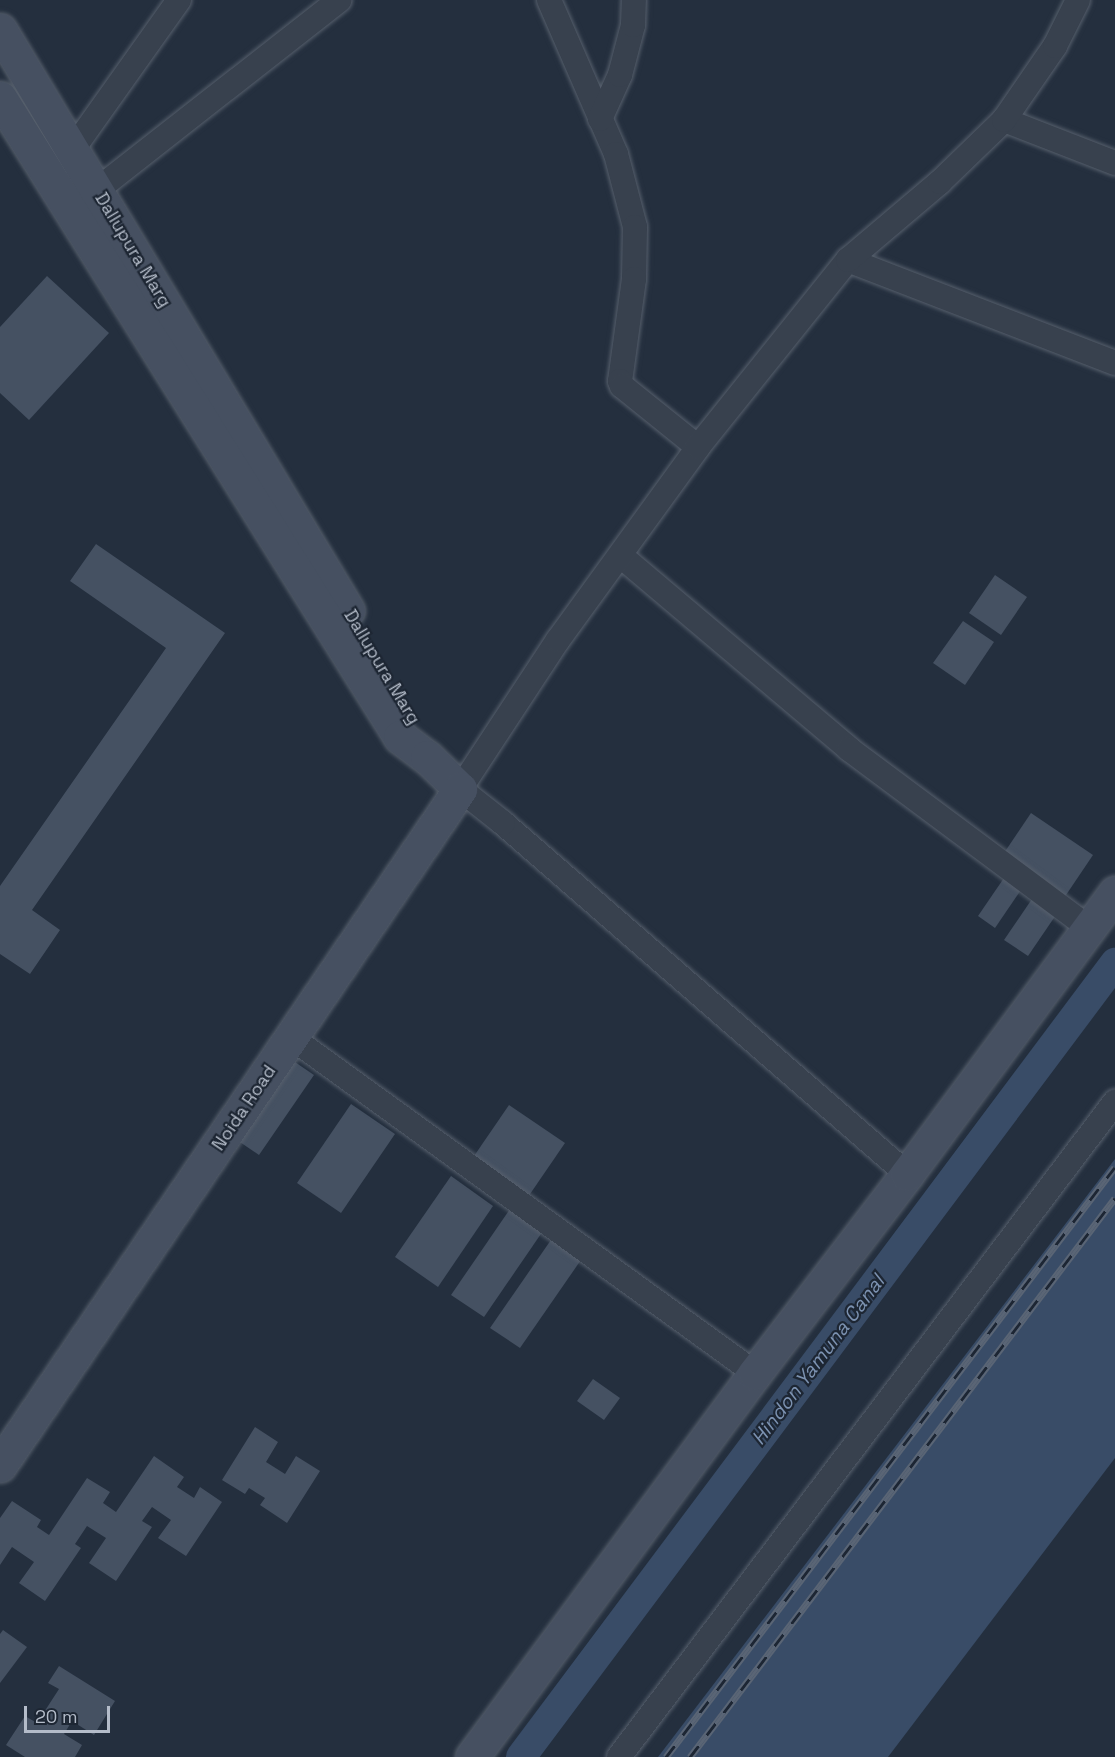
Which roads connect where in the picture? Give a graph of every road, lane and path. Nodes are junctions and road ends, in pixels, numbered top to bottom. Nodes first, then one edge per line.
1 (179, 0) edge
2 (339, 0) edge
3 (549, 0) edge
4 (634, 0) edge
5 (1078, 0) edge
6 (0, 30) edge
7 (0, 98) edge
8 (600, 119) junction
9 (1004, 120) junction
10 (73, 149) junction
11 (1115, 163) edge
12 (97, 190) junction
13 (848, 260) junction
14 (1115, 363) edge
15 (698, 447) junction
16 (621, 556) junction
17 (427, 757) junction
18 (460, 789) junction
19 (1115, 893) edge
20 (1089, 928) junction
21 (292, 1038) junction
22 (1115, 1102) edge
23 (907, 1174) junction
24 (755, 1373) junction
25 (0, 1465) edge
26 (472, 1757) edge
27 (619, 1757) edge

1 - 10 street
2 - 12 street
3 - 8 street
4 - 8 street
5 - 9 street
6 - 10 main road, Dallupura Marg
7 - 17 main road, Dallupura Marg
8 - 15 street
9 - 11 street
9 - 13 street
10 - 12 main road, Dallupura Marg
12 - 17 main road, Dallupura Marg
13 - 14 street
13 - 15 street
15 - 16 street
16 - 18 street
16 - 20 street
17 - 18 main road
18 - 21 main road, Noida Road
18 - 23 street
19 - 20 main road
20 - 23 main road
21 - 24 street
21 - 25 main road, Noida Road
22 - 27 street
23 - 24 main road
24 - 26 main road

